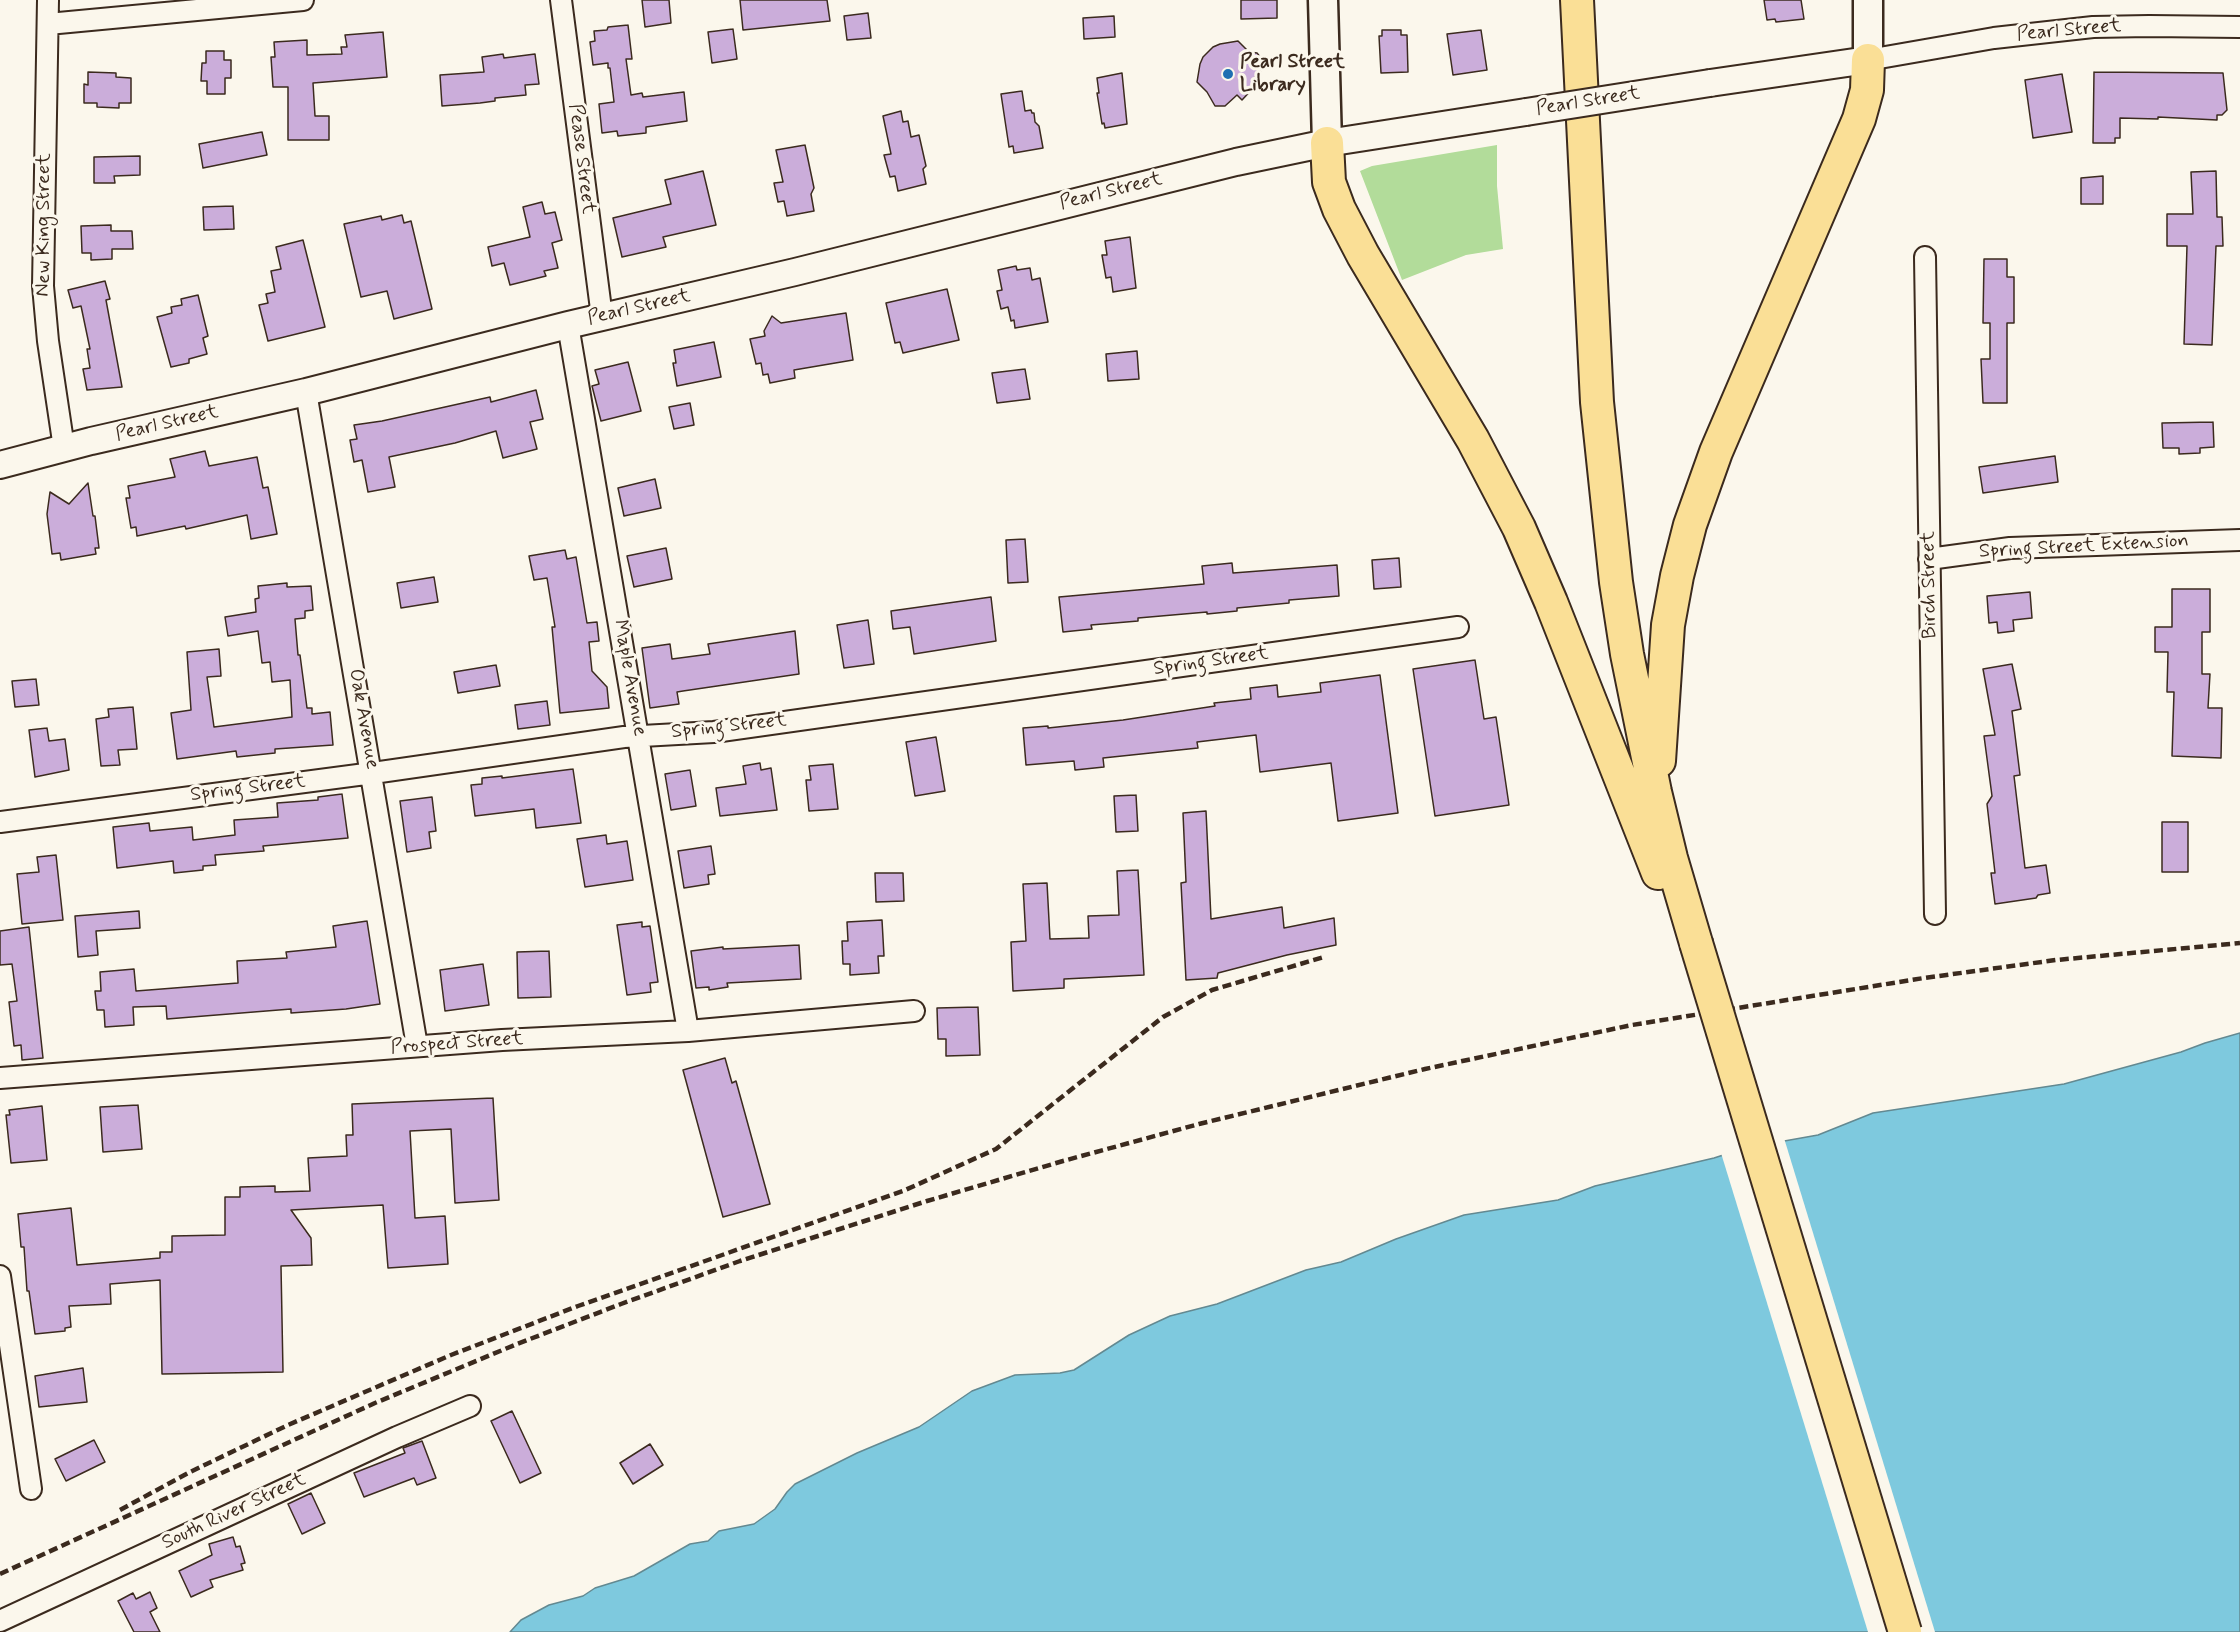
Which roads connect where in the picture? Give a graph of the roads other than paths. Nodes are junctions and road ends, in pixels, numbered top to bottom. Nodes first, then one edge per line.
1 (48, 0) edge
2 (303, 0) edge
3 (561, 0) edge
4 (1323, 0) edge
5 (1577, 0) edge
6 (1868, 0) edge
7 (48, 24) junction
8 (2240, 27) edge
9 (1868, 60) junction
10 (1327, 143) junction
11 (1925, 257) dead end
12 (602, 317) junction
13 (568, 325) junction
14 (306, 392) junction
15 (64, 448) junction
16 (0, 465) edge
17 (2240, 540) edge
18 (1929, 559) junction
19 (1458, 627) dead end
20 (639, 737) junction
21 (373, 773) junction
22 (1655, 792) junction
23 (0, 822) edge
24 (1935, 914) dead end
25 (1693, 933) junction
26 (914, 1011) dead end
27 (688, 1030) junction
28 (417, 1046) junction
29 (0, 1078) edge
30 (0, 1276) edge
31 (4, 1324) edge
32 (470, 1406) dead end
33 (31, 1489) dead end
34 (0, 1621) edge
35 (1905, 1632) edge

1 - 7 street, New King Street
2 - 7 street
3 - 12 street, Pease Street
4 - 10 main road
5 - 22 main road
6 - 9 main road
7 - 15 street, New King Street
8 - 9 street, Pearl Street
9 - 10 street, Pearl Street, bridge
9 - 22 main road
10 - 12 street, Pearl Street
10 - 25 main road
11 - 18 street, Birch Street
12 - 13 street, Pearl Street
13 - 14 street, Pearl Street
13 - 20 street, Maple Avenue
14 - 15 street, Pearl Street
14 - 21 street, Oak Avenue
15 - 16 street, Pearl Street
17 - 18 street, Spring Street Extension
18 - 24 street, Birch Street
19 - 20 street, Spring Street
20 - 21 street, Spring Street
20 - 27 street, Maple Avenue
21 - 23 street, Spring Street
21 - 28 street, Oak Avenue
22 - 25 main road
25 - 35 main road, bridge
26 - 27 street, Prospect Street
27 - 28 street, Prospect Street
28 - 29 street, Prospect Street
30 - 31 street
31 - 33 street
32 - 34 street, South River Street

